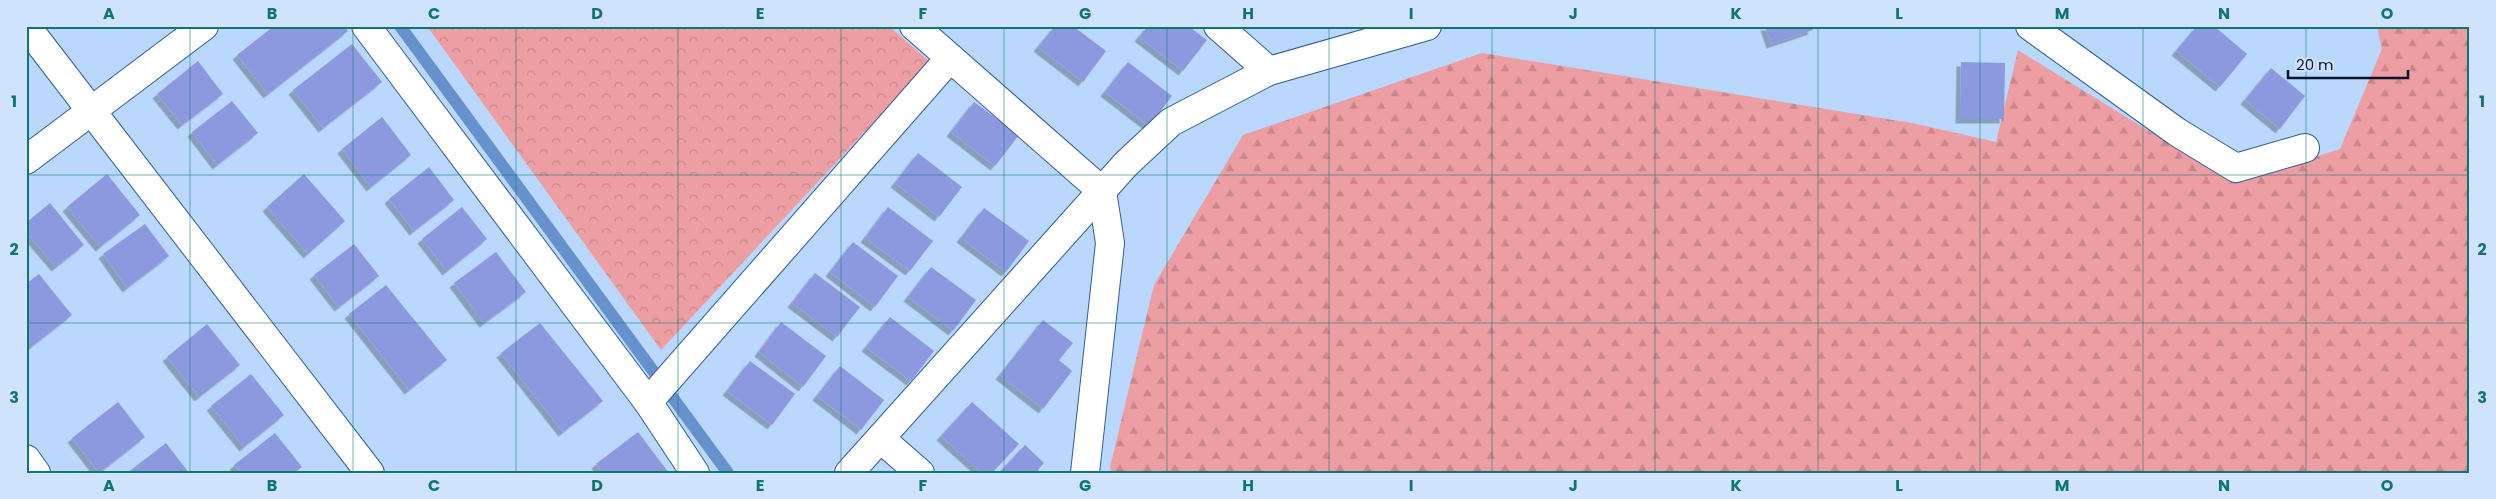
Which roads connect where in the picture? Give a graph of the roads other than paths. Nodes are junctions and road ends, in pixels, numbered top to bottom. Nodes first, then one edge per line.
1 (26, 26) edge
2 (204, 26) edge
3 (366, 26) edge
4 (914, 26) edge
5 (1218, 26) edge
6 (1427, 26) edge
7 (2030, 26) edge
8 (950, 58) junction
9 (1269, 71) junction
10 (91, 111) junction
11 (2305, 148) dead end
12 (26, 160) edge
13 (1102, 191) junction
14 (648, 402) junction
15 (881, 439) junction
16 (26, 459) edge
17 (36, 473) edge
18 (370, 473) edge
19 (695, 473) edge
20 (849, 473) edge
21 (920, 473) edge
22 (1085, 473) edge

1 - 10 street
2 - 10 street
3 - 14 street
4 - 8 street
5 - 9 street
6 - 9 street
7 - 11 street
8 - 13 street
8 - 14 street
9 - 13 street
10 - 12 street
10 - 18 street
13 - 15 street
13 - 22 street
14 - 19 street
15 - 20 street
15 - 21 street
16 - 17 street

